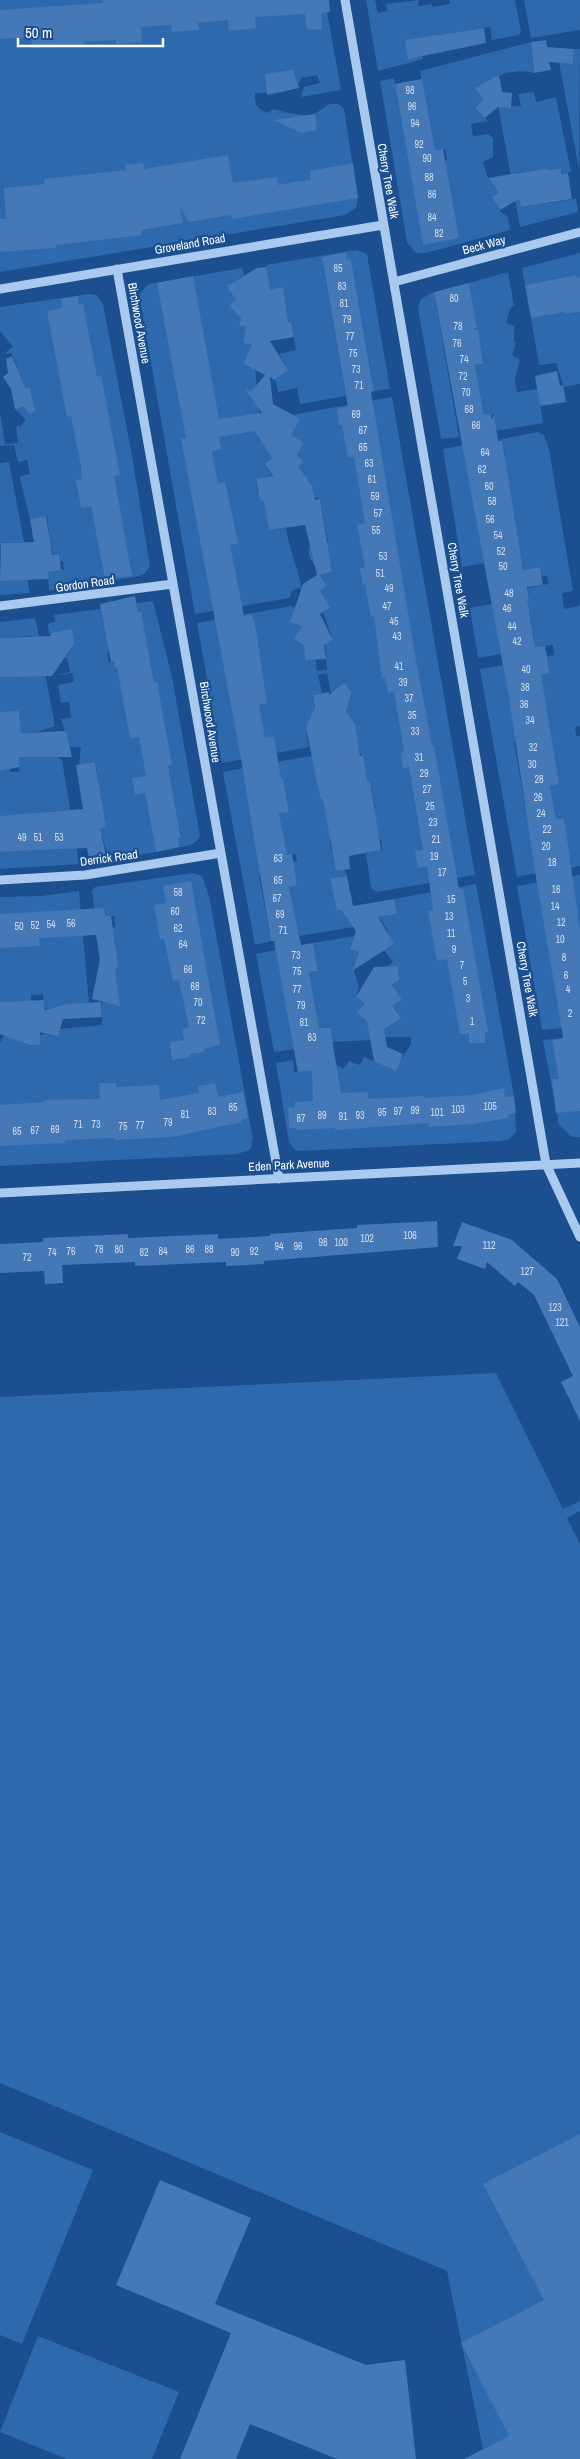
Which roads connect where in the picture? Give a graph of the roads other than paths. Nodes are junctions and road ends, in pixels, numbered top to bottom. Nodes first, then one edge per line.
1 (345, 0) edge
2 (384, 225) junction
3 (580, 232) edge
4 (117, 269) junction
5 (394, 282) junction
6 (0, 289) edge
7 (173, 584) junction
8 (0, 606) edge
9 (222, 853) junction
10 (0, 880) edge
11 (580, 1163) edge
12 (546, 1164) junction
13 (279, 1179) junction
14 (0, 1193) edge
15 (580, 1237) edge

1 - 2 street, Cherry Tree Walk
2 - 4 street, Groveland Road
2 - 5 street, Cherry Tree Walk
3 - 5 street, Beck Way
4 - 6 street, Groveland Road
4 - 7 street, Birchwood Avenue
5 - 12 street, Cherry Tree Walk
7 - 8 street, Gordon Road
7 - 9 street, Birchwood Avenue
9 - 10 street, Derrick Road
9 - 13 street, Birchwood Avenue
11 - 12 street, Eden Park Avenue
12 - 13 street, Eden Park Avenue
12 - 15 street, Cherry Tree Walk
13 - 14 street, Eden Park Avenue

